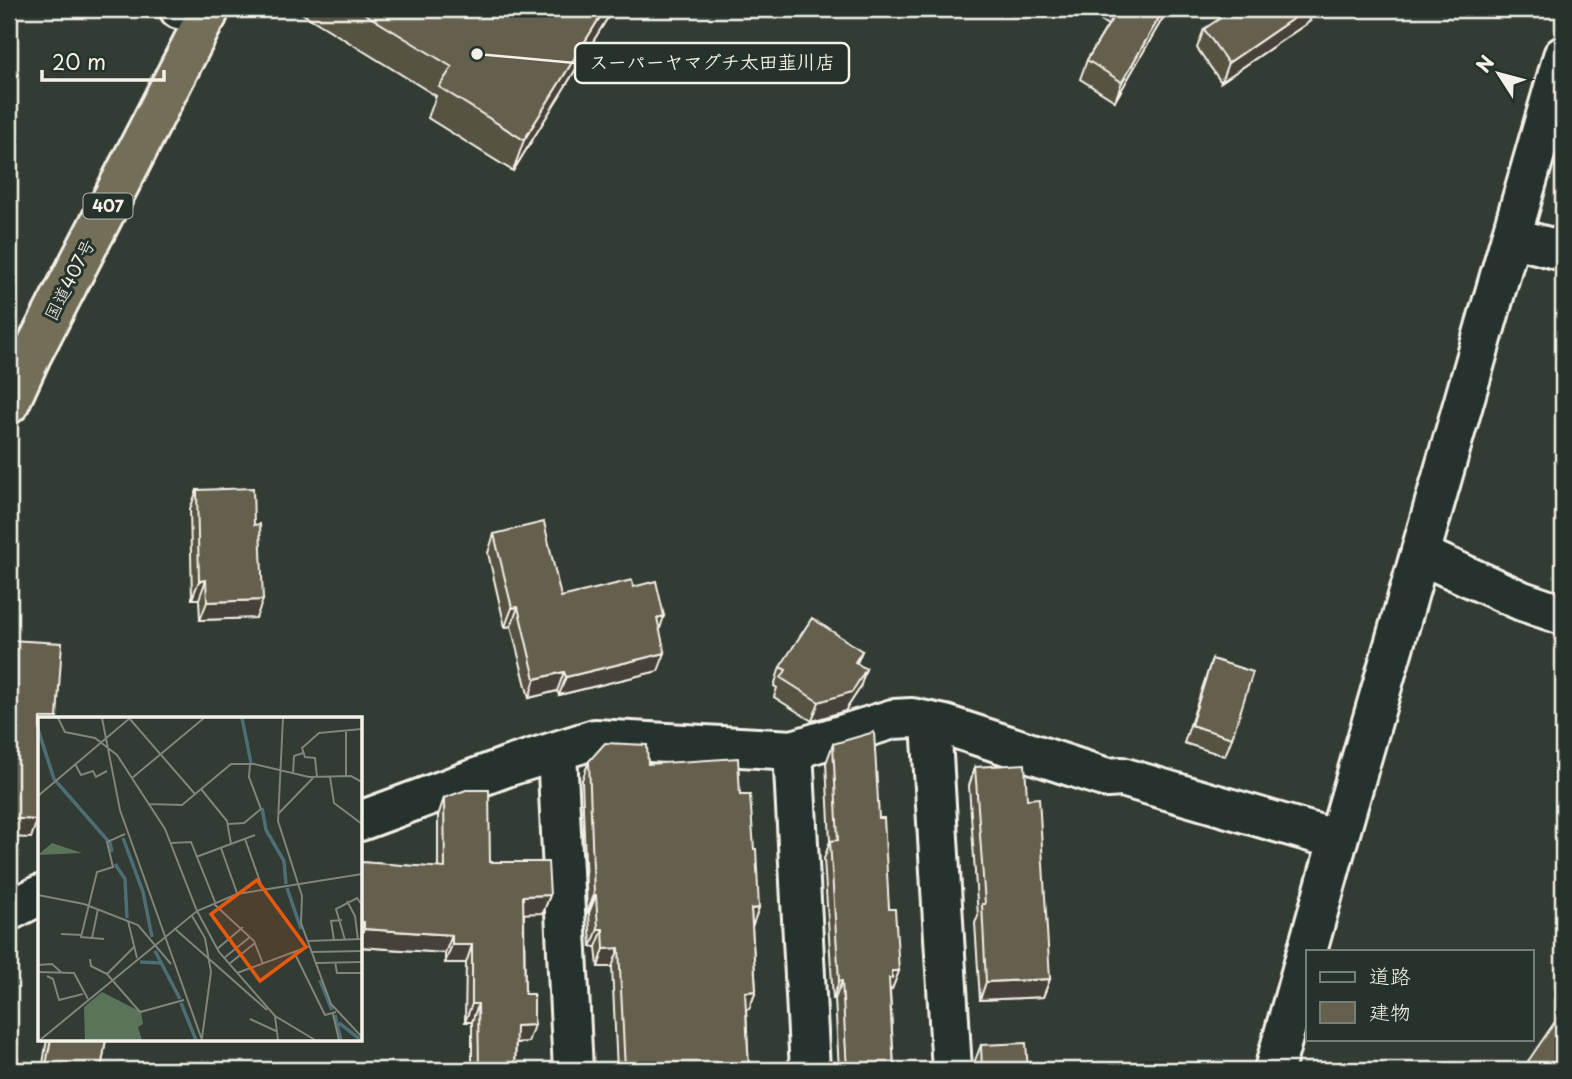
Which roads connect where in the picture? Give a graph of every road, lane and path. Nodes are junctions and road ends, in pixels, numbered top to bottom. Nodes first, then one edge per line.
1 (199, 11) edge
2 (1563, 56) edge
3 (1511, 237) junction
4 (1563, 251) edge
5 (9, 404) edge
6 (1420, 555) junction
7 (1563, 615) edge
8 (931, 722) junction
9 (793, 750) junction
10 (557, 753) junction
11 (362, 820) edge
12 (1338, 840) junction
13 (38, 896) edge
14 (9, 912) edge
15 (1307, 950) edge
16 (1306, 955) edge
17 (573, 1070) edge
18 (810, 1070) edge
19 (952, 1070) edge
20 (1274, 1070) edge

1 - 5 highway, 国道407号 / 407
2 - 3 street
3 - 4 street
3 - 6 street
6 - 7 street
6 - 12 street
8 - 9 street
8 - 12 street
8 - 19 street
9 - 10 street
9 - 18 street
10 - 11 street
10 - 17 street
12 - 15 street
13 - 14 street
16 - 20 street

